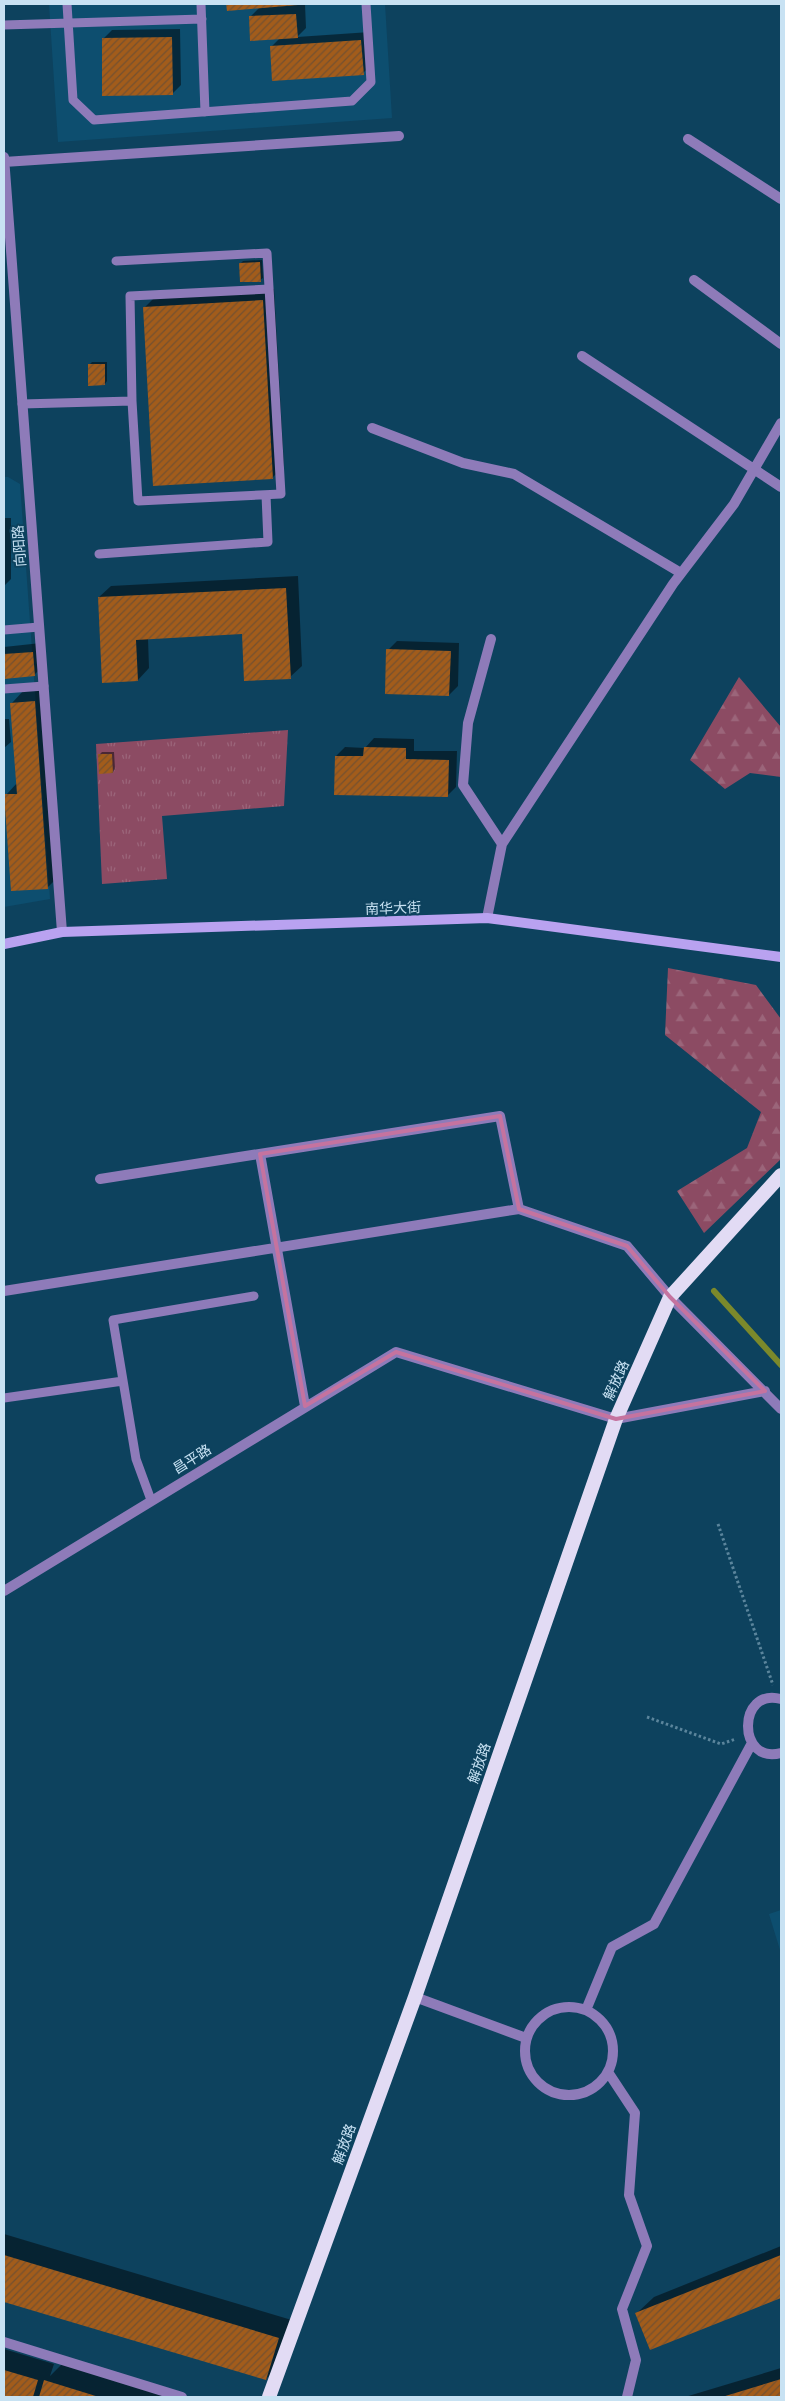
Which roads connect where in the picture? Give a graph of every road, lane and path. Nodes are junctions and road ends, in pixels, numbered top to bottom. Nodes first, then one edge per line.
1 (67, 4) edge
2 (201, 4) edge
3 (366, 4) edge
4 (202, 19) junction
5 (68, 24) junction
6 (4, 25) edge
7 (205, 112) junction
8 (399, 136) dead end
9 (688, 138) dead end
10 (4, 157) edge
11 (4, 162) edge
12 (781, 199) edge
13 (7, 239) edge
14 (116, 261) dead end
15 (694, 280) dead end
16 (269, 289) junction
17 (781, 344) edge
18 (582, 356) dead end
19 (132, 401) junction
20 (22, 404) junction
21 (781, 422) edge
22 (372, 428) dead end
23 (754, 468) junction
24 (781, 487) edge
25 (266, 494) junction
26 (99, 554) dead end
27 (681, 573) junction
28 (39, 627) junction
29 (4, 630) edge
30 (491, 639) dead end
31 (44, 686) junction
32 (4, 689) edge
33 (502, 844) junction
34 (487, 918) junction
35 (62, 932) junction
36 (4, 944) edge
37 (781, 957) edge
38 (260, 1154) junction
39 (781, 1175) edge
40 (100, 1179) dead end
41 (519, 1209) junction
42 (276, 1248) junction
43 (4, 1291) edge
44 (254, 1296) dead end
45 (670, 1297) junction
46 (123, 1381) junction
47 (765, 1391) junction
48 (4, 1398) edge
49 (305, 1406) junction
50 (781, 1409) edge
51 (616, 1419) junction
52 (151, 1500) junction
53 (718, 1524) dead end
54 (4, 1591) edge
55 (779, 1698) edge
56 (647, 1717) dead end
57 (750, 1738) junction
58 (781, 1753) edge
59 (415, 1997) junction
60 (586, 2010) junction
61 (526, 2038) junction
62 (608, 2072) junction
63 (4, 2342) edge
64 (182, 2397) edge
65 (269, 2397) edge
66 (627, 2397) edge

1 - 5 lane
2 - 4 lane
3 - 7 lane
4 - 5 lane
4 - 7 lane
5 - 6 lane
5 - 7 lane
8 - 11 street
9 - 12 street
10 - 11 street, 向阳路
11 - 13 street, 向阳路
13 - 20 street, 向阳路
14 - 16 lane
15 - 17 street
16 - 19 lane
16 - 25 lane
18 - 23 street
19 - 20 lane
19 - 25 lane
20 - 28 street, 向阳路
21 - 23 street
22 - 27 street
23 - 24 street
23 - 27 street
25 - 26 lane
27 - 33 street
28 - 29 lane
28 - 31 street, 向阳路
30 - 33 street
31 - 32 lane
31 - 35 street, 向阳路
33 - 34 street
34 - 35 main road, 南华大街
34 - 37 main road, 南华大街
35 - 36 main road, 南华大街
38 - 40 street
38 - 41 street
38 - 42 street
39 - 45 highway, 解放路
41 - 42 street
41 - 45 street
42 - 43 street
42 - 49 street
44 - 46 lane
45 - 47 street
45 - 51 highway, 解放路
46 - 48 lane
46 - 52 lane
47 - 50 street
47 - 51 street
49 - 51 street, 昌平路
49 - 52 street, 昌平路
51 - 59 highway, 解放路
52 - 54 street, 昌平路
53 - 55 path
55 - 57 street
56 - 57 path
57 - 58 street
57 - 60 street
59 - 61 street
59 - 65 highway, 解放路
60 - 61 street
60 - 62 street
61 - 62 street
62 - 66 street
63 - 64 street

